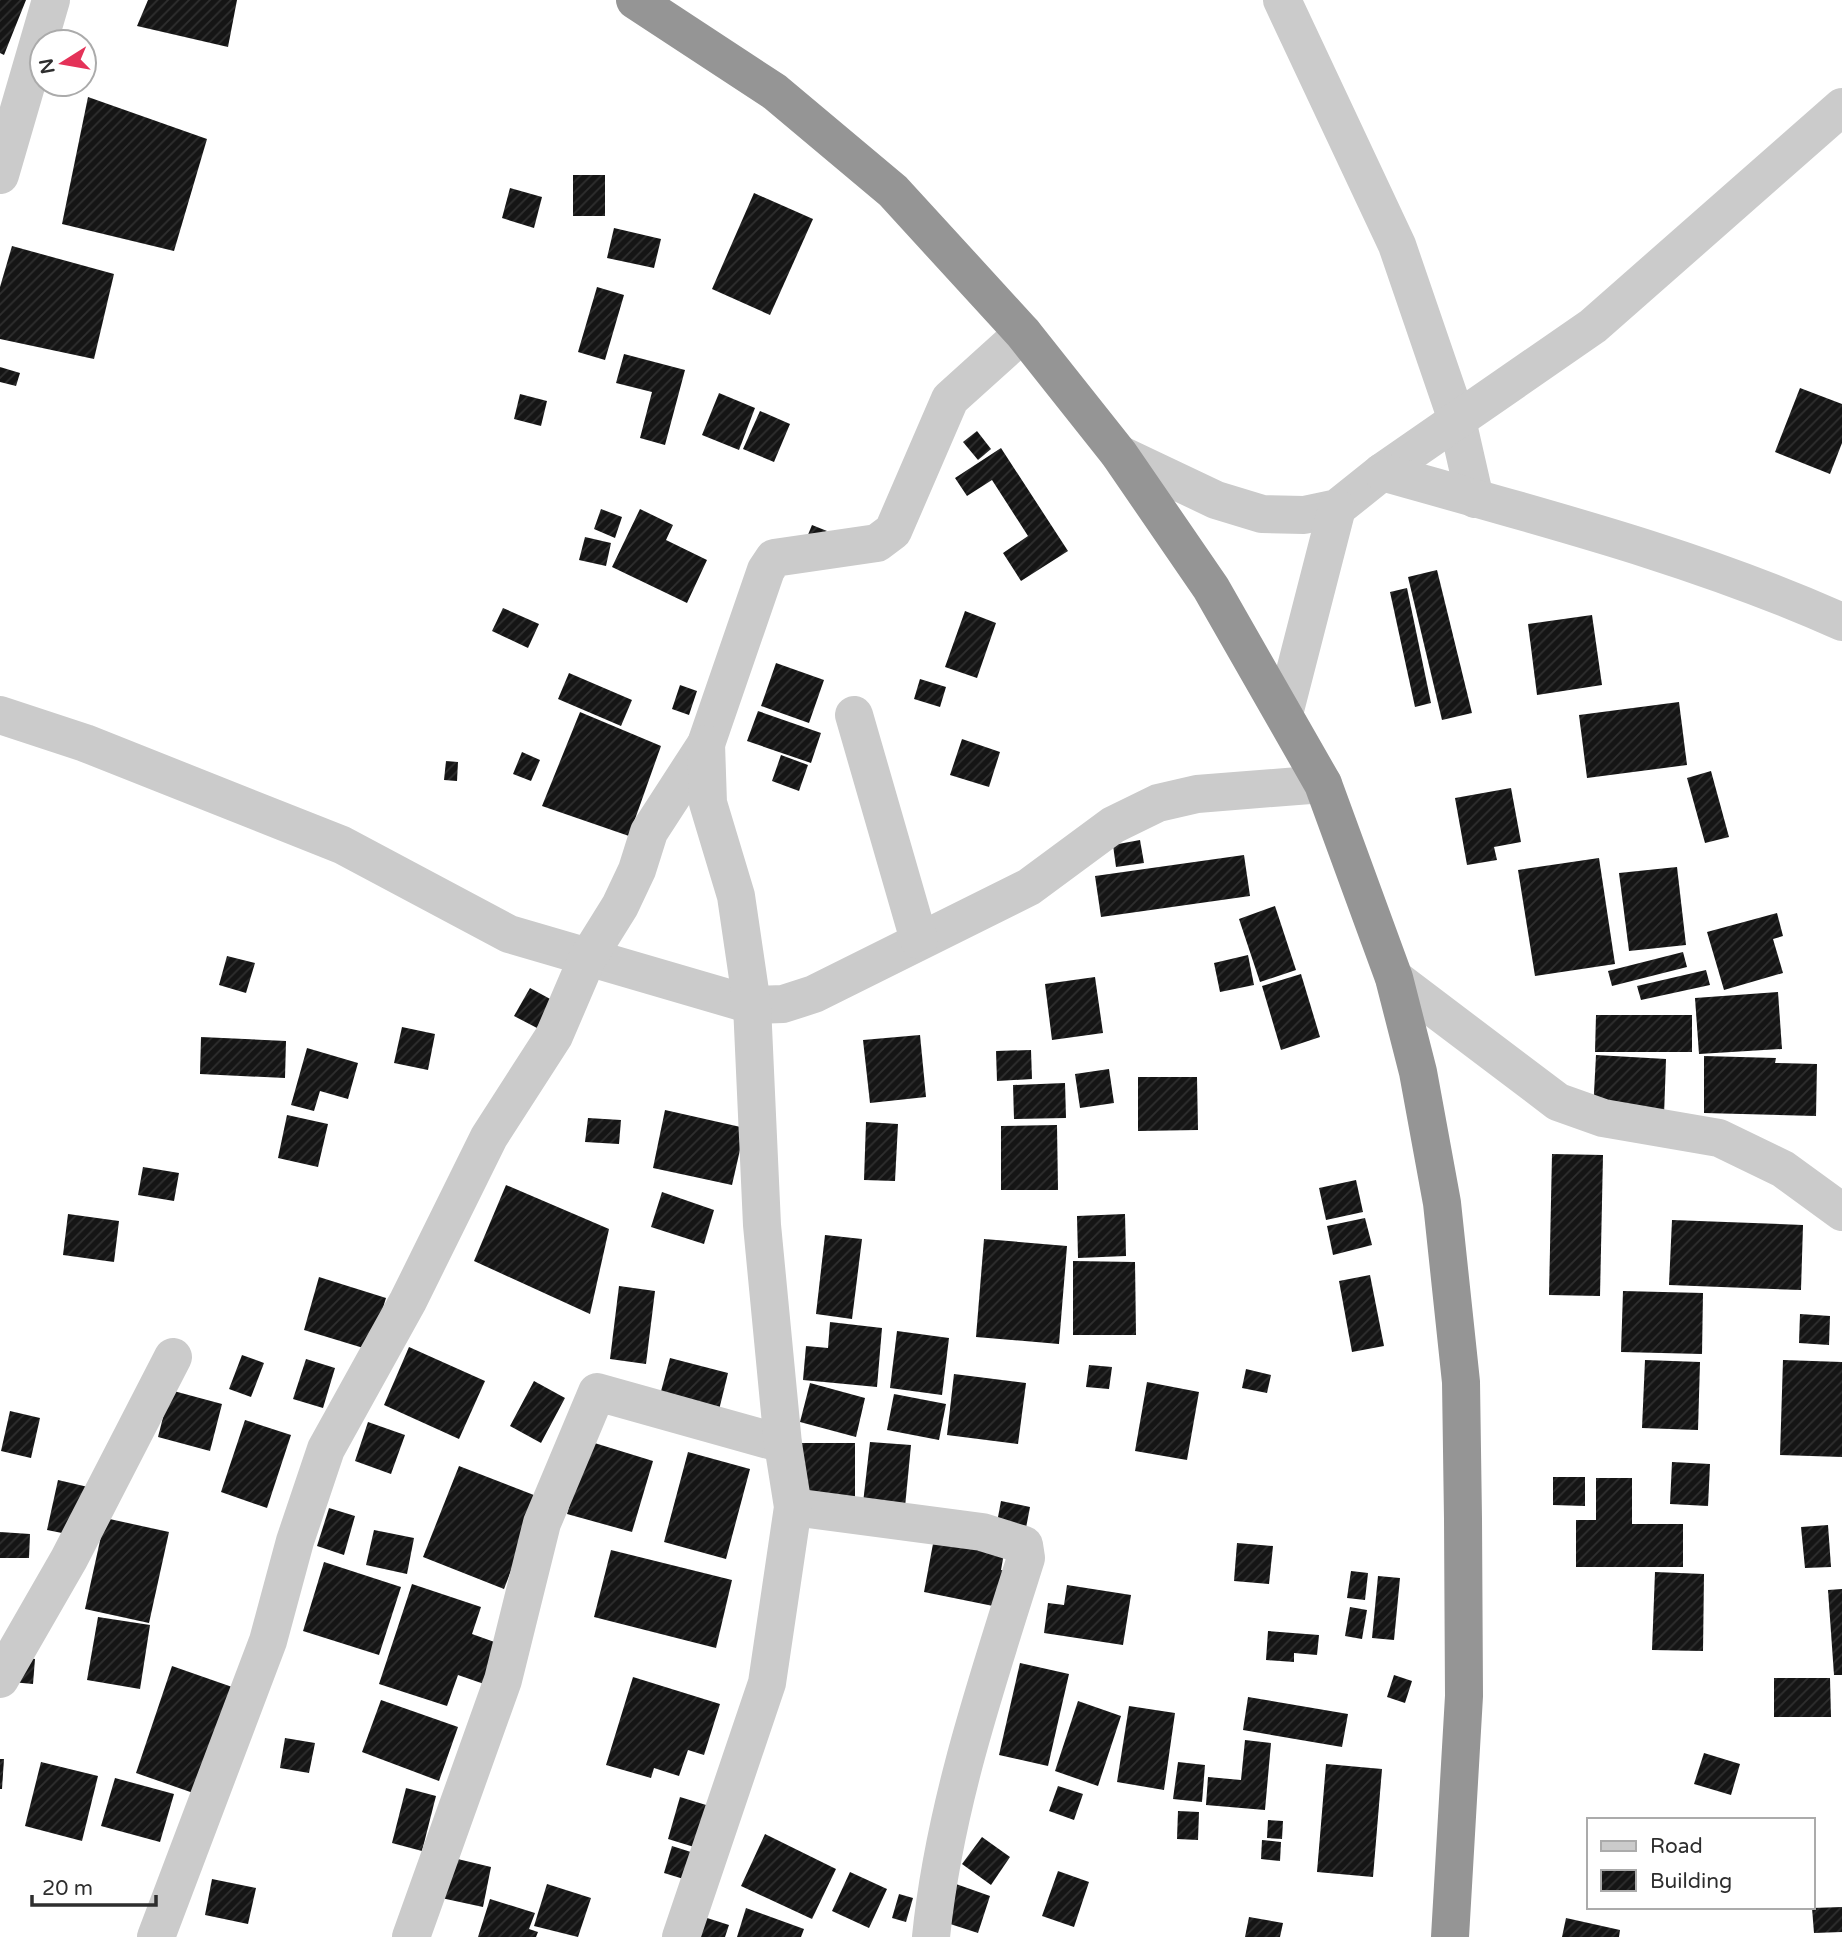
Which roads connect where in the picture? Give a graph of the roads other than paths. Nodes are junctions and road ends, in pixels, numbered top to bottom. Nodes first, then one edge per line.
1 (51, 0) edge
2 (635, 0) edge
3 (1282, 0) edge
4 (1842, 107) edge
5 (0, 175) edge
6 (1023, 333) junction
7 (1457, 420) junction
8 (1119, 454) junction
9 (1382, 472) junction
10 (1475, 499) junction
11 (1337, 508) junction
12 (1842, 622) edge
13 (0, 715) edge
14 (854, 715) dead end
15 (1284, 715) junction
16 (706, 744) junction
17 (1323, 784) junction
18 (919, 940) junction
19 (587, 959) junction
20 (1394, 978) junction
21 (752, 1006) junction
22 (1842, 1212) edge
23 (173, 1357) dead end
24 (783, 1444) junction
25 (793, 1507) junction
26 (0, 1679) edge
27 (156, 1937) edge
28 (411, 1937) edge
29 (681, 1937) edge
30 (931, 1937) edge
31 (1450, 1937) edge

1 - 5 street
2 - 6 highway
3 - 7 street
4 - 7 street
6 - 8 highway
6 - 16 street
7 - 9 street
7 - 10 street
8 - 11 street
8 - 15 highway
9 - 10 street
9 - 11 street
10 - 12 street
11 - 15 street
13 - 19 street
14 - 18 street
15 - 17 highway
16 - 19 street
16 - 21 street
17 - 18 street
17 - 20 highway
18 - 21 street
19 - 21 street
19 - 27 street
20 - 22 street
20 - 31 highway
21 - 24 street
23 - 26 street
24 - 25 street
24 - 28 street
25 - 29 street
25 - 30 street

